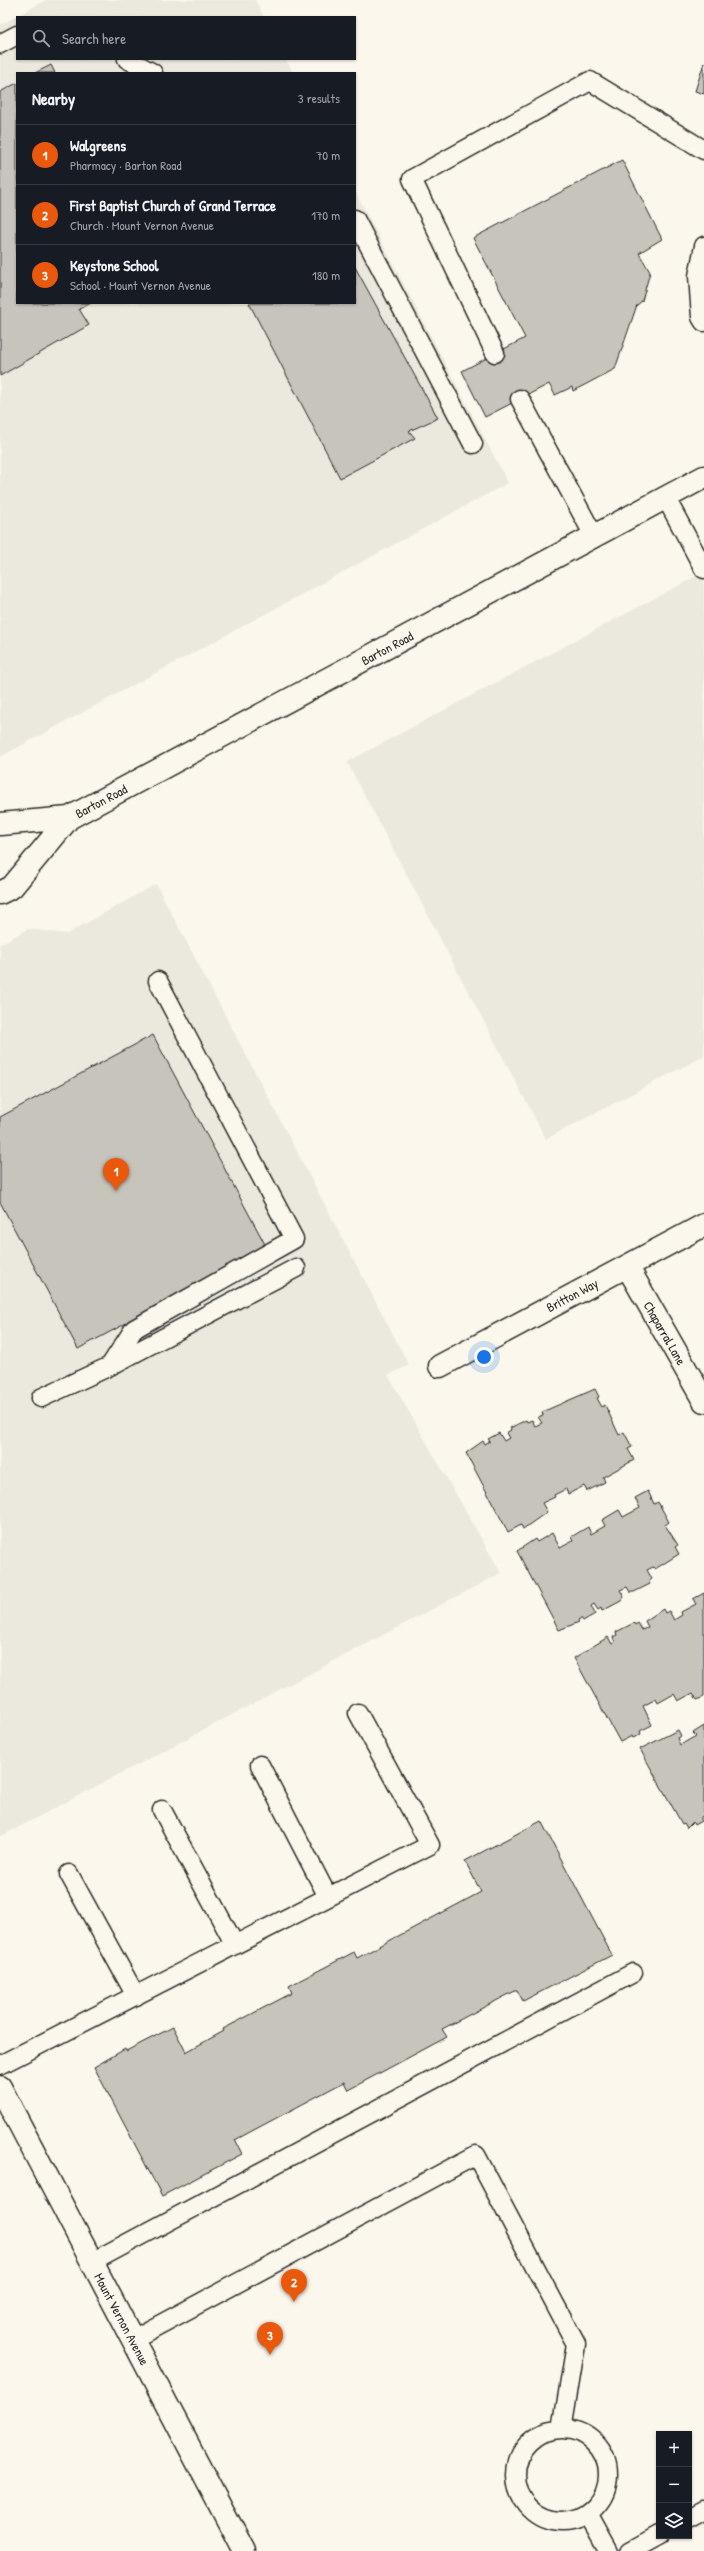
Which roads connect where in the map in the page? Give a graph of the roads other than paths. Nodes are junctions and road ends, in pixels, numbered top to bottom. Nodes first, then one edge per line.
1 (16, 36) edge
2 (0, 44) edge
3 (128, 60) edge
4 (151, 72) edge
5 (704, 150) edge
6 (356, 221) edge
7 (704, 246) edge
8 (704, 322) edge
9 (495, 353) dead end
10 (520, 399) dead end
11 (473, 444) dead end
12 (702, 484) edge
13 (666, 498) junction
14 (594, 536) junction
15 (704, 569) edge
16 (69, 818) junction
17 (0, 824) edge
18 (0, 893) edge
19 (158, 981) dead end
20 (704, 1224) edge
21 (627, 1266) junction
22 (296, 1268) dead end
23 (110, 1366) junction
24 (440, 1366) dead end
25 (41, 1398) dead end
26 (704, 1401) edge
27 (358, 1713) dead end
28 (260, 1765) dead end
29 (162, 1810) dead end
30 (69, 1874) dead end
31 (328, 1897) junction
32 (235, 1946) junction
33 (633, 1973) dead end
34 (136, 1996) junction
35 (0, 2065) edge
36 (0, 2087) edge
37 (92, 2262) junction
38 (132, 2339) junction
39 (562, 2429) junction
40 (704, 2510) edge
41 (588, 2513) junction
42 (692, 2516) edge
43 (656, 2537) edge
44 (244, 2551) edge
45 (609, 2551) edge
46 (630, 2551) edge

1 - 2 lane
3 - 4 lane
5 - 9 lane
6 - 11 lane
7 - 8 lane
10 - 14 lane
12 - 13 main road, Barton Road
13 - 14 main road, Barton Road
13 - 15 lane
14 - 16 main road, Barton Road
16 - 17 main road, Barton Road
16 - 18 main road, Barton Road
19 - 23 lane
20 - 21 main road, Britton Way
21 - 24 main road, Britton Way
21 - 26 main road, Chaparral Lane
22 - 23 lane
23 - 25 lane
27 - 31 lane
28 - 31 lane
29 - 32 lane
30 - 34 lane
31 - 32 lane
32 - 34 lane
33 - 37 lane
34 - 35 lane
36 - 37 main road, Mount Vernon Avenue
37 - 38 main road, Mount Vernon Avenue
38 - 39 lane
38 - 44 main road, Mount Vernon Avenue
39 - 41 lane
39 - 41 lane
40 - 42 lane
41 - 45 lane
43 - 46 lane

